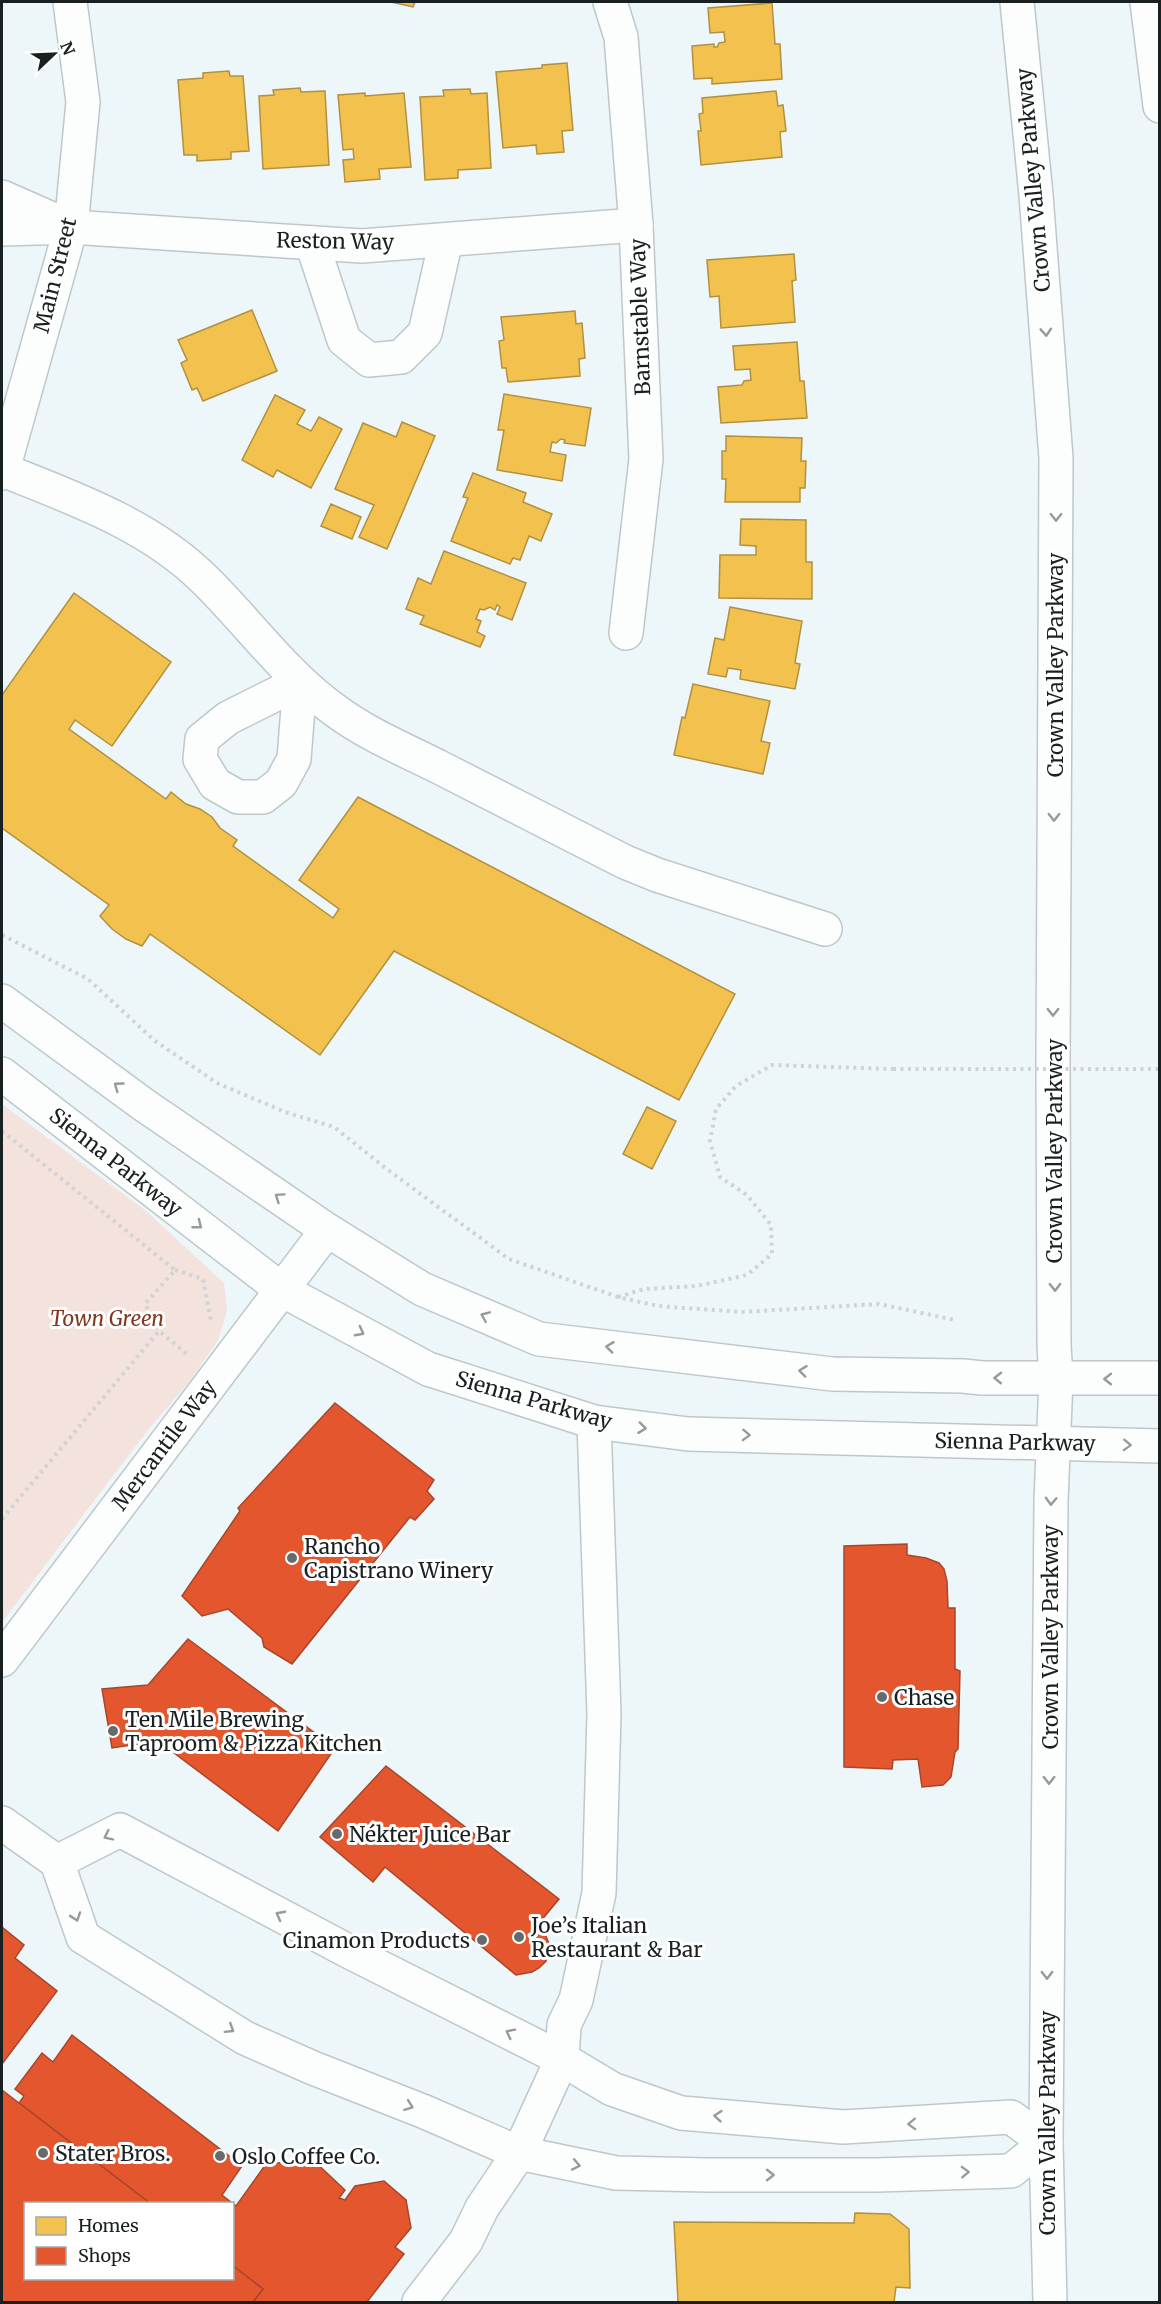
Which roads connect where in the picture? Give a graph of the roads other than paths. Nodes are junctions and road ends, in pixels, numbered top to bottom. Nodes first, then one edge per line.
1 (70, 2) edge
2 (610, 2) edge
3 (1017, 2) edge
4 (1147, 2) edge
5 (1160, 106) edge
6 (2, 197) edge
7 (636, 225) junction
8 (70, 227) junction
9 (2, 229) edge
10 (446, 240) junction
11 (312, 243) junction
12 (2, 472) edge
13 (626, 633) dead end
14 (825, 929) dead end
15 (2, 1001) edge
16 (2, 1074) edge
17 (327, 1230) junction
18 (282, 1290) junction
19 (1160, 1378) edge
20 (1056, 1379) junction
21 (594, 1422) junction
22 (1053, 1442) junction
23 (1160, 1446) edge
24 (2, 1660) edge
25 (2, 1823) edge
26 (57, 1862) junction
27 (562, 2059) junction
28 (1046, 2143) junction
29 (519, 2153) junction
30 (419, 2302) edge
31 (1050, 2302) edge

1 - 8 main road, Main Street
2 - 7 main road, Barnstable Way
3 -> 20 main road, Crown Valley Parkway
4 - 5 main road
6 - 8 main road, Reston Way
7 - 10 main road, Reston Way
7 - 13 main road, Barnstable Way
8 - 9 main road, Reston Way
8 - 11 main road, Reston Way
8 - 12 main road, Main Street
10 - 11 main road, Reston Way
10 - 11 main road
12 - 14 main road
17 -> 15 main road
16 -> 18 main road, Sienna Parkway
17 - 18 main road, Mercantile Way
20 -> 17 main road
18 -> 21 main road, Sienna Parkway
18 - 24 main road, Mercantile Way
19 -> 20 main road
20 - 22 main road, Crown Valley Parkway
21 -> 22 main road, Sienna Parkway
21 - 27 main road
22 -> 23 main road, Sienna Parkway
22 -> 28 main road, Crown Valley Parkway
25 - 26 main road
27 -> 26 main road
26 -> 29 main road
28 -> 27 main road
27 - 29 main road
29 -> 28 main road
28 - 31 main road, Crown Valley Parkway
29 - 30 main road

